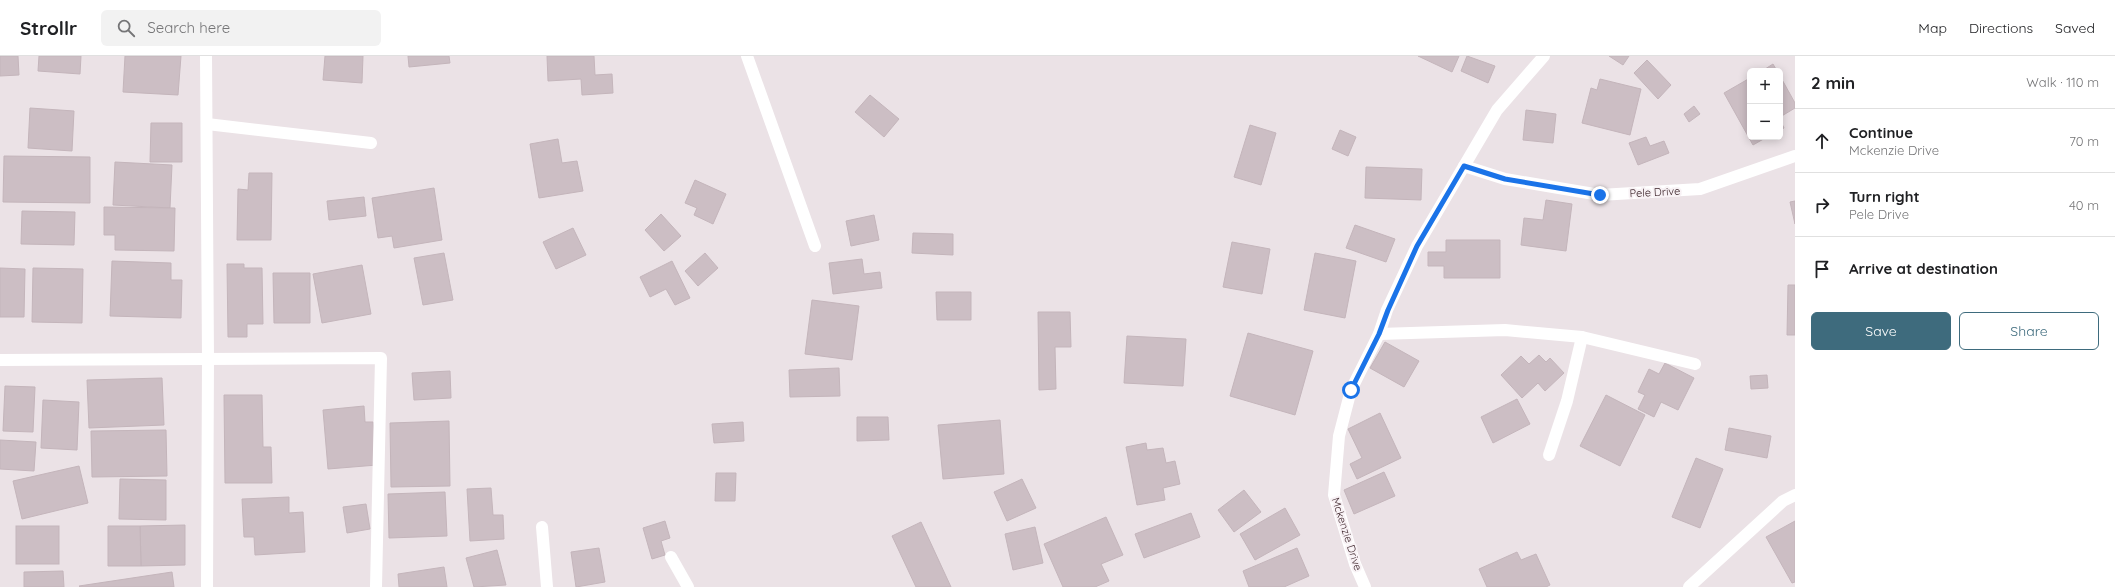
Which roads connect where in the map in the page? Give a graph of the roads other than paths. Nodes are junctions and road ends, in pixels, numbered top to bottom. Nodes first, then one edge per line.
1 (206, 56) edge
2 (747, 56) edge
3 (1544, 56) edge
4 (207, 124) junction
5 (371, 143) dead end
6 (1795, 156) edge
7 (1464, 166) junction
8 (815, 246) dead end
9 (1379, 334) junction
10 (1582, 338) junction
11 (208, 359) junction
12 (0, 360) edge
13 (1695, 364) dead end
14 (1549, 455) dead end
15 (1795, 495) edge
16 (542, 527) dead end
17 (671, 557) dead end
18 (207, 587) edge
19 (376, 587) edge
20 (547, 587) edge
21 (688, 587) edge
22 (1365, 587) edge
23 (1689, 587) edge

1 - 4 street
2 - 8 street
3 - 7 street, Mckenzie Drive
4 - 5 street
4 - 11 street
6 - 7 street, Pele Drive
7 - 9 street, Mckenzie Drive
9 - 10 street
9 - 22 street, Mckenzie Drive
10 - 13 street
10 - 14 street
11 - 12 street
11 - 18 street
11 - 19 street
15 - 23 street
16 - 20 street
17 - 21 street

